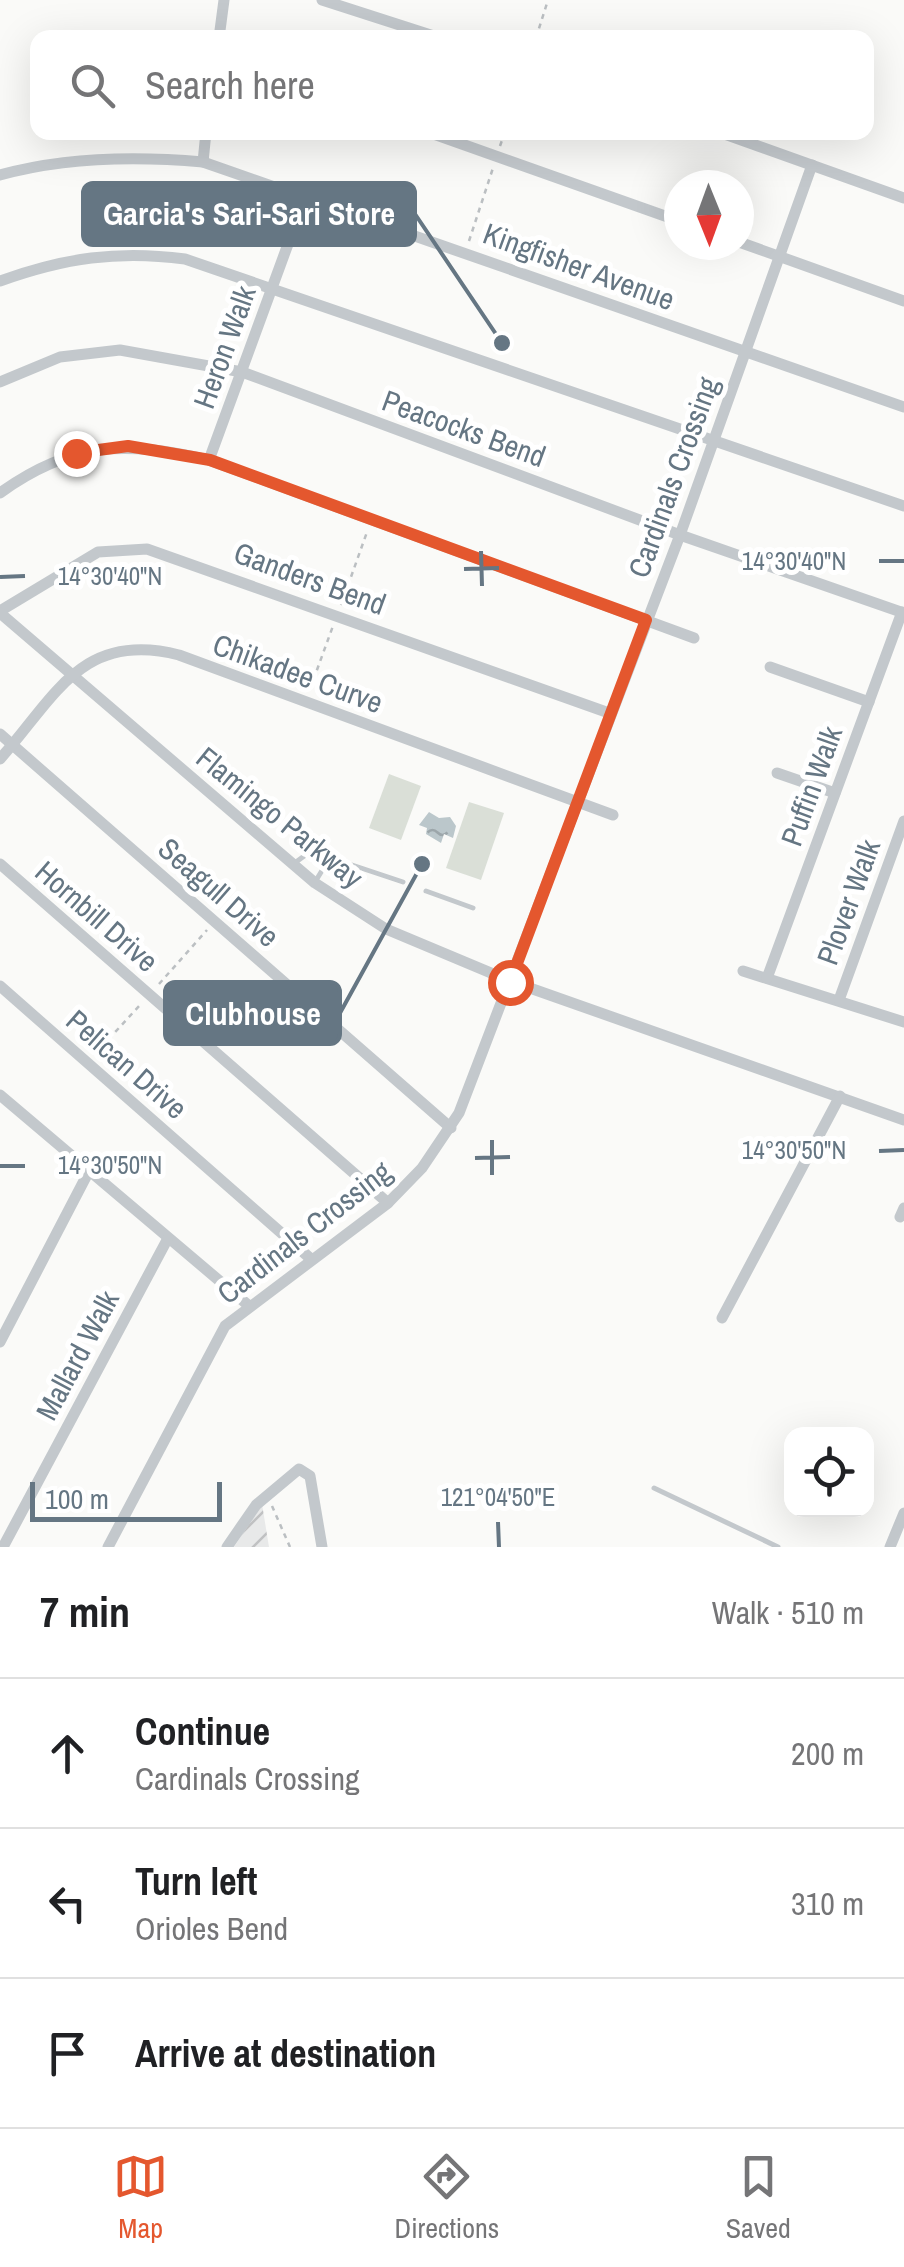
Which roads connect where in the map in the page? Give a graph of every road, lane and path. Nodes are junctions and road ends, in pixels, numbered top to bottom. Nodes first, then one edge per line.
1 (224, 0) edge
2 (322, 0) edge
3 (548, 0) edge
4 (220, 30) edge
5 (415, 30) edge
6 (539, 30) edge
7 (205, 140) edge
8 (449, 140) edge
9 (502, 140) edge
10 (742, 140) edge
11 (496, 158) junction
12 (203, 162) junction
13 (812, 165) junction
14 (0, 176) edge
15 (306, 195) junction
16 (904, 198) edge
17 (664, 216) edge
18 (754, 247) edge
19 (466, 252) junction
20 (780, 256) junction
21 (0, 280) edge
22 (273, 286) junction
23 (904, 301) edge
24 (745, 352) junction
25 (242, 372) junction
26 (0, 382) edge
27 (904, 407) edge
28 (714, 438) junction
29 (210, 460) junction
30 (0, 493) edge
31 (904, 506) edge
32 (680, 535) junction
33 (0, 612) edge
34 (903, 612) edge
35 (646, 620) junction
36 (694, 638) dead end
37 (770, 667) dead end
38 (71, 673) junction
39 (869, 702) junction
40 (609, 714) junction
41 (0, 734) edge
42 (12, 745) junction
43 (0, 759) edge
44 (777, 773) dead end
45 (835, 793) junction
46 (575, 800) junction
47 (613, 816) dead end
48 (904, 820) edge
49 (333, 861) junction
50 (0, 864) edge
51 (294, 865) junction
52 (316, 882) junction
53 (402, 882) dead end
54 (426, 890) dead end
55 (473, 908) dead end
56 (743, 970) dead end
57 (767, 978) junction
58 (510, 982) junction
59 (0, 986) edge
60 (838, 1000) junction
61 (904, 1022) edge
62 (0, 1095) edge
63 (840, 1096) junction
64 (904, 1120) edge
65 (451, 1128) junction
66 (88, 1173) junction
67 (388, 1203) junction
68 (167, 1240) junction
69 (311, 1259) junction
70 (248, 1305) junction
71 (722, 1318) dead end
72 (0, 1342) edge
73 (654, 1488) dead end
74 (266, 1496) junction
75 (904, 1513) edge
76 (3, 1547) edge
77 (108, 1547) edge
78 (227, 1547) edge
79 (290, 1547) edge
80 (322, 1547) edge
81 (778, 1547) edge
82 (890, 1547) edge

1 - 4 street
2 - 5 street
3 - 6 path
7 - 12 street
8 - 11 street
9 - 11 path
10 - 13 street
11 - 17 street
11 - 19 path
12 - 14 street, Kingfisher Avenue
12 - 15 street, Kingfisher Avenue
13 - 16 street
13 - 20 street, Cardinals Crossing
15 - 19 street, Kingfisher Avenue
15 - 22 street, Heron Walk
18 - 20 street
19 - 24 street, Kingfisher Avenue
20 - 23 street
20 - 24 street, Cardinals Crossing
21 - 22 street
22 - 25 street, Heron Walk
22 - 28 street
24 - 27 street, Kingfisher Avenue
24 - 28 street, Cardinals Crossing
25 - 26 street, Peacocks Bend
25 - 29 street, Heron Walk
25 - 32 street, Peacocks Bend
28 - 31 street
28 - 32 street, Cardinals Crossing
29 - 30 street
29 - 35 street
32 - 34 street, Peacocks Bend
32 - 35 street, Cardinals Crossing
33 - 38 street, Flamingo Parkway
33 - 40 street, Ganders Bend
34 - 39 street, Puffin Walk
35 - 36 street
35 - 40 street, Cardinals Crossing
37 - 39 street
38 - 42 street, Chikadee Curve
38 - 46 street, Chikadee Curve
38 - 51 street, Flamingo Parkway
39 - 45 street, Puffin Walk
40 - 46 street, Cardinals Crossing
41 - 42 street, Seagull Drive
42 - 43 street, Chikadee Curve
42 - 65 street, Seagull Drive
44 - 45 street
45 - 57 street, Puffin Walk
46 - 47 street, Chikadee Curve
46 - 58 street, Cardinals Crossing
48 - 60 street, Plover Walk
49 - 51 lane
49 - 52 lane
49 - 53 lane
50 - 67 street, Hornbill Drive
51 - 52 street, Flamingo Parkway
52 - 58 street, Flamingo Parkway
54 - 55 lane
56 - 57 street
57 - 60 street
58 - 63 street, Flamingo Parkway
58 - 65 street, Cardinals Crossing
59 - 69 street, Pelican Drive
60 - 61 street
62 - 66 street
63 - 64 street, Flamingo Parkway
63 - 71 street
65 - 67 street, Cardinals Crossing
66 - 68 street
66 - 72 street
67 - 69 street, Cardinals Crossing
68 - 70 street
68 - 76 street, Mallard Walk
69 - 70 street, Cardinals Crossing
70 - 77 street, Cardinals Crossing
73 - 81 lane
74 - 78 street
74 - 79 path
74 - 80 street
75 - 82 street

